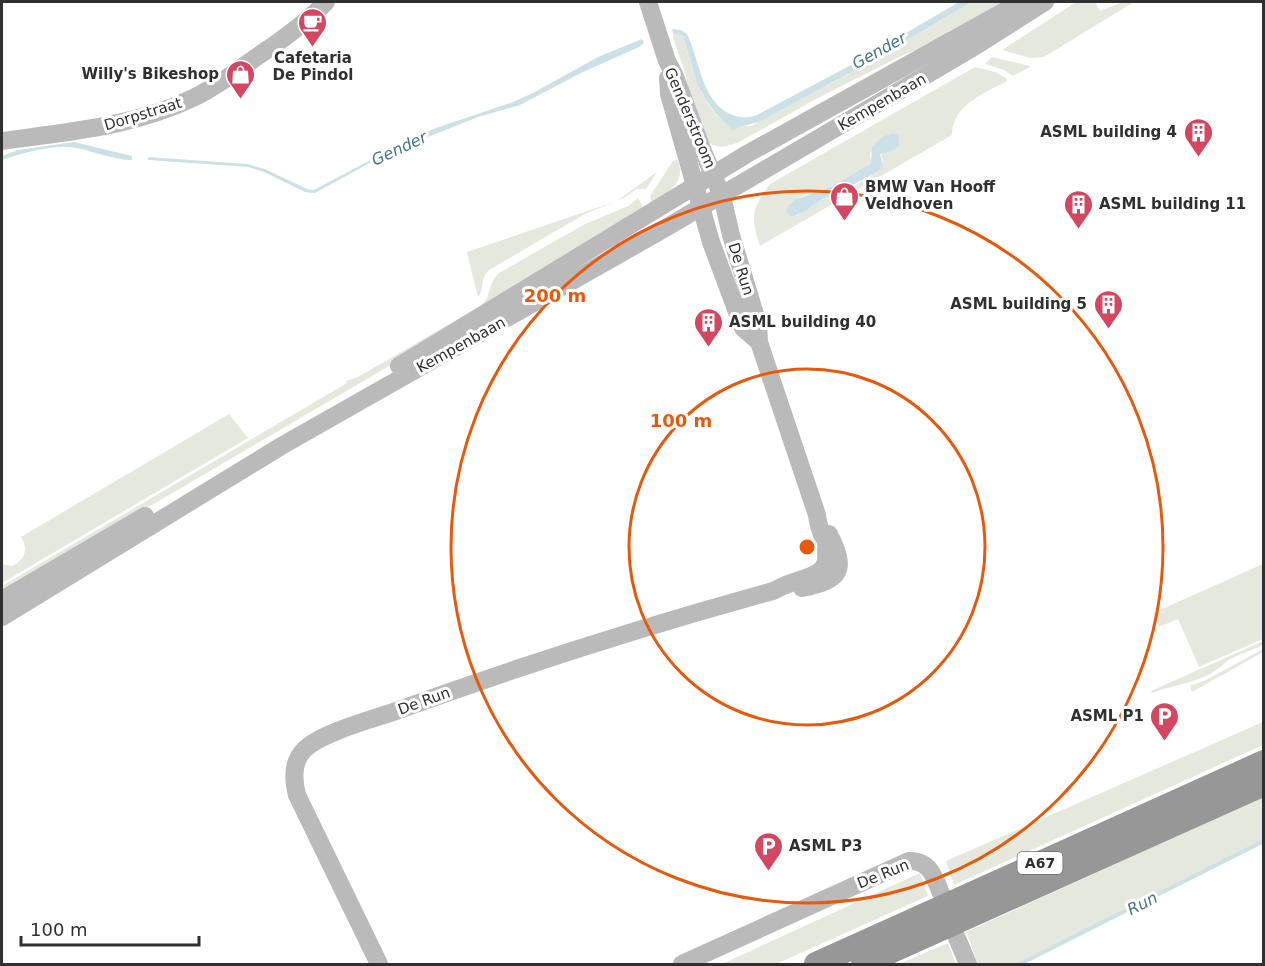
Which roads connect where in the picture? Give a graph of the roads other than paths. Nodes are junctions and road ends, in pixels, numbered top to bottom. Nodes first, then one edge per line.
1 (326, 2) edge
2 (648, 2) edge
3 (1021, 2) edge
4 (1045, 2) edge
5 (667, 61) junction
6 (2, 141) edge
7 (714, 174) junction
8 (694, 187) junction
9 (722, 196) junction
10 (701, 207) junction
11 (759, 342) junction
12 (2, 600) edge
13 (2, 617) edge
14 (1263, 762) edge
15 (1263, 784) edge
16 (941, 893) dead end
17 (957, 938) dead end
18 (379, 964) edge
19 (682, 964) edge
20 (816, 964) edge
21 (862, 964) edge
22 (968, 964) edge

1 - 6 main road, Dorpstraat
2 - 5 main road, Genderstroom
3 - 7 main road, Kempenbaan
4 - 9 main road, Kempenbaan
5 - 7 main road, Genderstroom
5 - 8 main road, Genderstroom
7 - 8 main road, Kempenbaan
7 - 9 main road, Genderstroom
8 - 10 main road, Genderstroom
8 - 12 main road, Kempenbaan
9 - 10 main road, Kempenbaan
9 - 11 main road, De Run
10 - 11 main road, De Run
10 - 13 main road, Kempenbaan
11 - 18 main road, De Run
14 - 20 highway, A67
15 - 21 highway, A67
16 - 19 main road, De Run
17 - 22 main road

